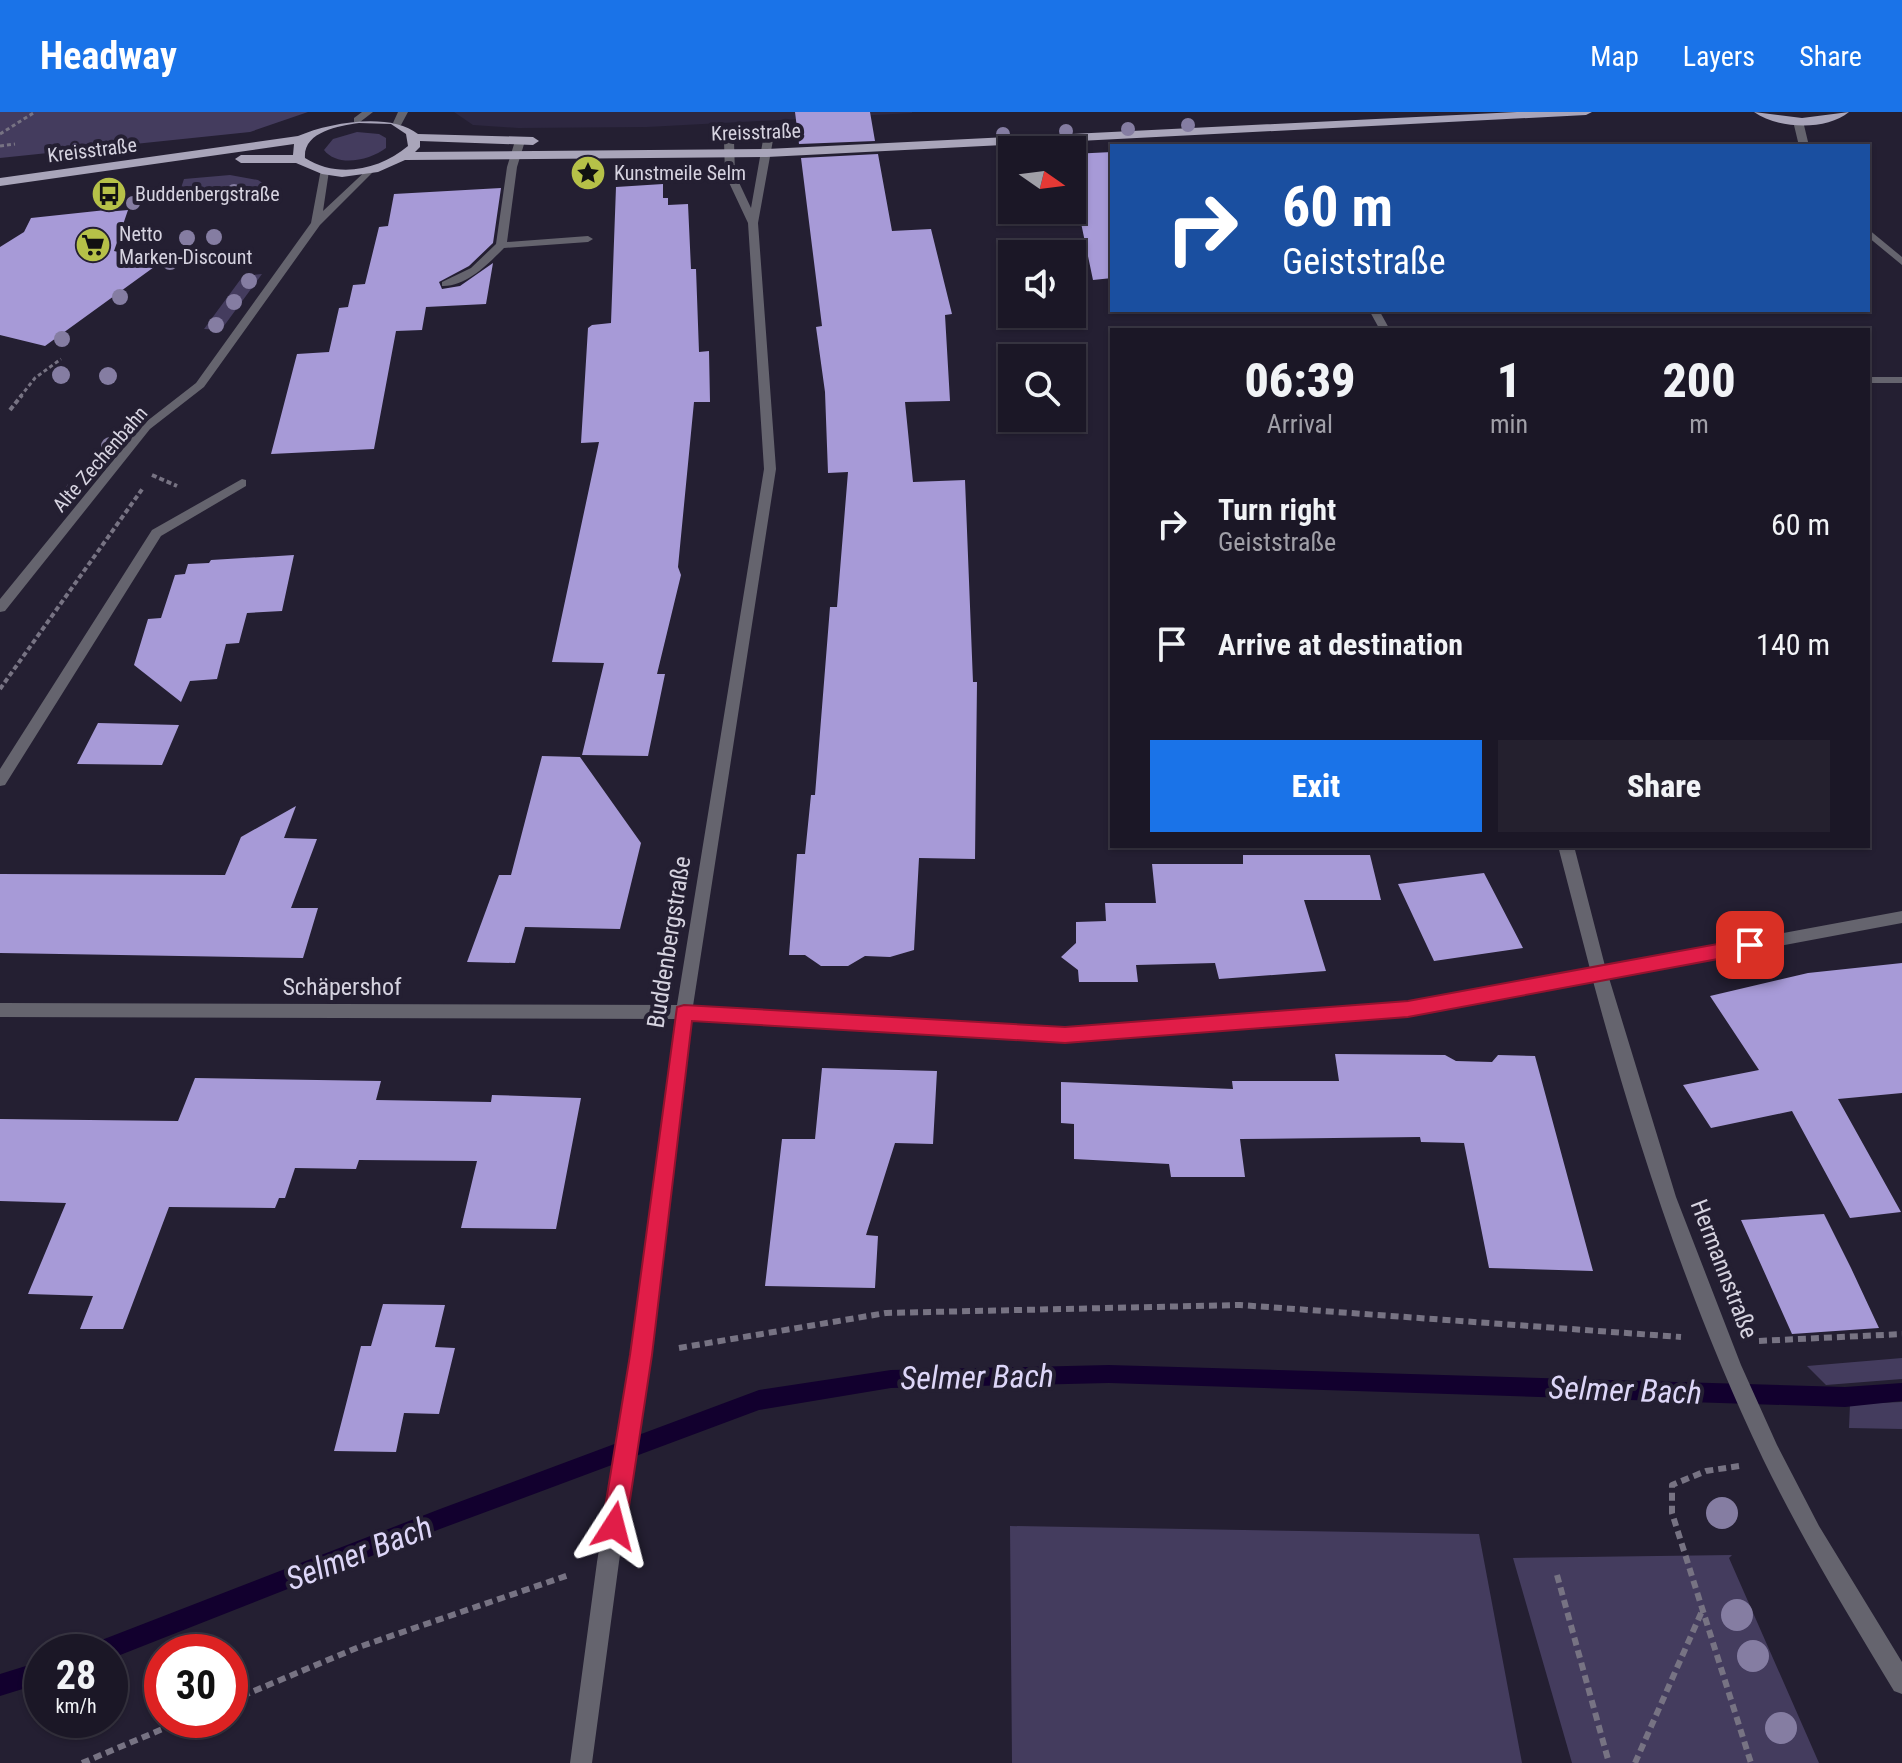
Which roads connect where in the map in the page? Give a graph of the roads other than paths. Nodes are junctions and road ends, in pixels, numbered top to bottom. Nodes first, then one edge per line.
1 (368, 112) edge
2 (1320, 112) edge
3 (1586, 112) edge
4 (1760, 112) edge
5 (1843, 112) edge
6 (400, 117) edge
7 (357, 120) junction
8 (1798, 121) junction
9 (416, 137) junction
10 (303, 139) junction
11 (768, 140) junction
12 (520, 141) junction
13 (1804, 144) edge
14 (729, 147) junction
15 (767, 153) junction
16 (516, 154) junction
17 (405, 156) junction
18 (189, 158) junction
19 (299, 159) junction
20 (371, 169) junction
21 (324, 171) junction
22 (0, 182) edge
23 (316, 223) junction
24 (753, 223) junction
25 (1870, 234) edge
26 (588, 239) dead end
27 (501, 245) junction
28 (1902, 262) edge
29 (446, 284) dead end
30 (1870, 380) edge
31 (1902, 380) edge
32 (242, 483) dead end
33 (0, 608) edge
34 (0, 781) edge
35 (1567, 848) edge
36 (1902, 917) edge
37 (1598, 973) junction
38 (0, 1010) edge
39 (684, 1012) junction
40 (1902, 1683) edge
41 (581, 1763) edge

1 - 7 street
2 - 11 main road, Kreisstraße
3 - 15 main road, Kreisstraße
4 - 8 main road
5 - 8 main road
6 - 7 main road, Kreisstraße
6 - 9 main road, Kreisstraße
7 - 10 main road, Kreisstraße
8 - 13 street
9 - 12 main road, Kreisstraße
9 - 17 main road
10 - 18 main road, Kreisstraße
10 - 19 main road
11 - 14 main road, Kreisstraße
11 - 15 street, Buddenbergstraße
12 - 14 main road, Kreisstraße
12 - 16 street
14 - 15 main road, Kreisstraße
14 - 16 main road, Kreisstraße
14 - 24 street, Buddenbergstraße
15 - 24 street, Buddenbergstraße
16 - 17 main road, Kreisstraße
16 - 27 street
17 - 20 main road, Kreisstraße
18 - 19 main road, Kreisstraße
18 - 22 main road, Kreisstraße
19 - 21 main road, Kreisstraße
20 - 21 main road, Kreisstraße
20 - 23 street, Alte Zechenbahn
21 - 23 street, Alte Zechenbahn
23 - 33 street, Alte Zechenbahn
24 - 39 street, Buddenbergstraße
25 - 28 street
26 - 27 street
27 - 29 street
30 - 31 street
32 - 34 street
35 - 37 street, Hermannstraße
36 - 37 street, Schäpershof
37 - 39 street, Schäpershof
37 - 40 street, Hermannstraße
38 - 39 street, Schäpershof
39 - 41 street, Buddenbergstraße

